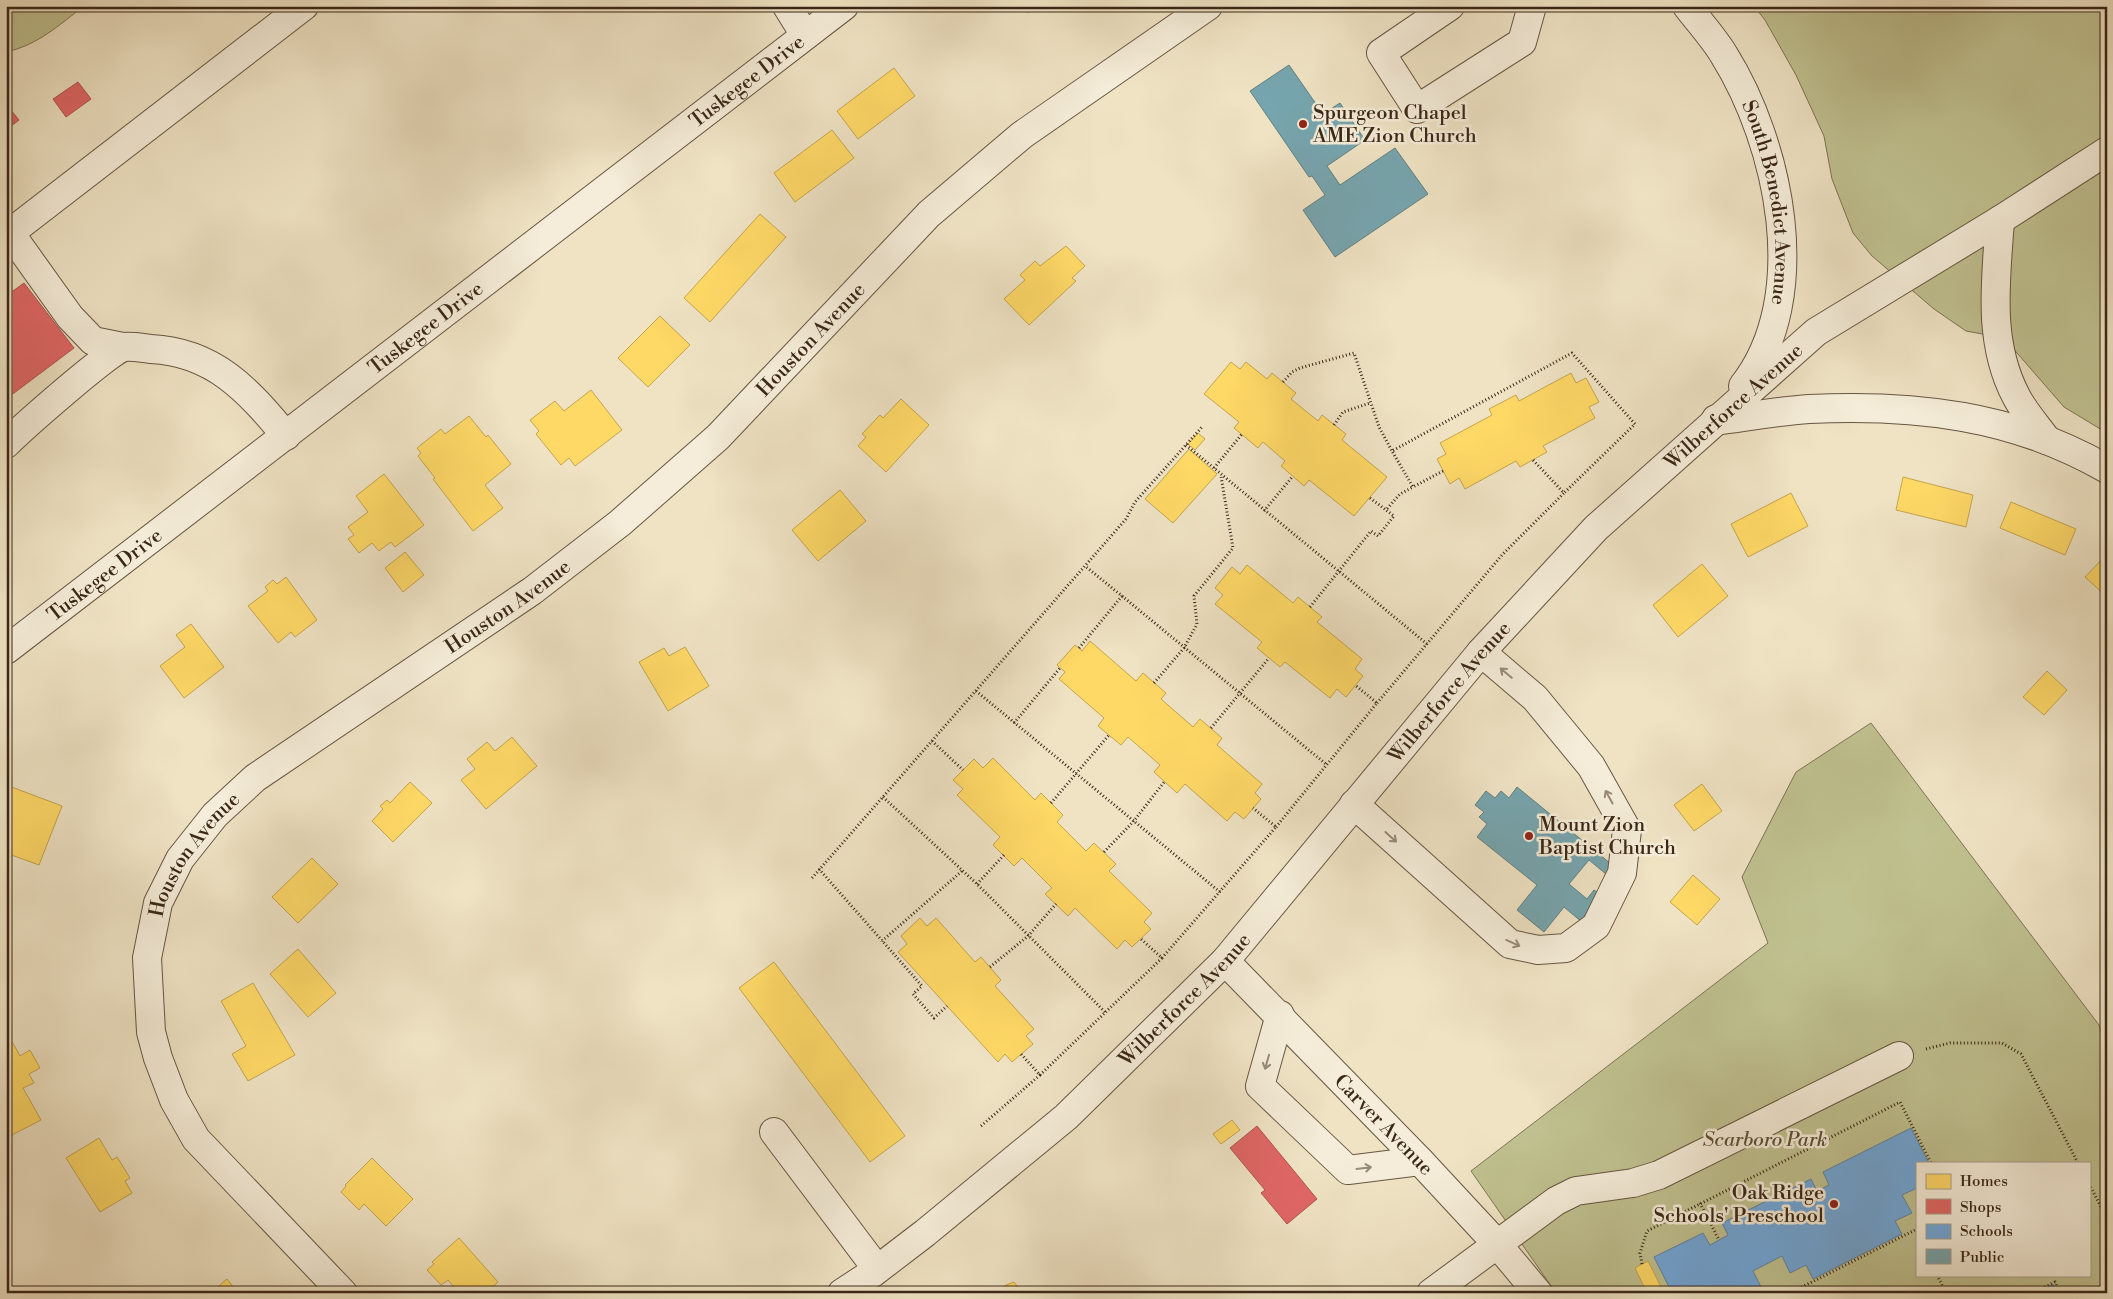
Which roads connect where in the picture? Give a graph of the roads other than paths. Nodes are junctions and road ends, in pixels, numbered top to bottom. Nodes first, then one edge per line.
1 (304, 6) edge
2 (787, 6) edge
3 (844, 6) edge
4 (1208, 6) edge
5 (1450, 6) edge
6 (1532, 6) edge
7 (1687, 6) edge
8 (806, 35) junction
9 (2107, 151) edge
10 (2000, 220) junction
11 (8, 234) edge
12 (123, 347) junction
13 (1714, 421) junction
14 (286, 436) junction
15 (2047, 440) junction
16 (6, 444) edge
17 (2107, 469) edge
18 (6, 650) edge
19 (1481, 652) junction
20 (1354, 804) junction
21 (1225, 961) junction
22 (1280, 1015) junction
23 (1899, 1056) road end
24 (774, 1132) dead end
25 (1420, 1161) junction
26 (1498, 1245) junction
27 (877, 1269) junction
28 (1435, 1292) edge
29 (343, 1293) edge
30 (842, 1293) edge
31 (1538, 1293) edge

1 - 11 street
2 - 8 street
3 - 8 street, Tuskegee Drive
4 - 29 street, Houston Avenue
5 - 6 street
7 - 13 street, South Benedict Avenue
8 - 14 street, Tuskegee Drive
9 - 10 street, Wilberforce Avenue
10 - 13 street, Wilberforce Avenue
10 - 15 street
11 - 12 street
12 - 14 street
12 - 16 street
13 - 15 street
13 - 19 street, Wilberforce Avenue
14 - 18 street, Tuskegee Drive
15 - 17 street
19 - 20 street, Wilberforce Avenue
20 -> 19 street
20 - 21 street, Wilberforce Avenue
21 - 22 street, Carver Avenue
21 - 27 street, Wilberforce Avenue
22 - 25 street, Carver Avenue
22 -> 25 street
23 - 26 street
24 - 27 street
25 - 26 street, Carver Avenue
26 - 28 street
26 - 31 street, Carver Avenue
27 - 30 street, Wilberforce Avenue

